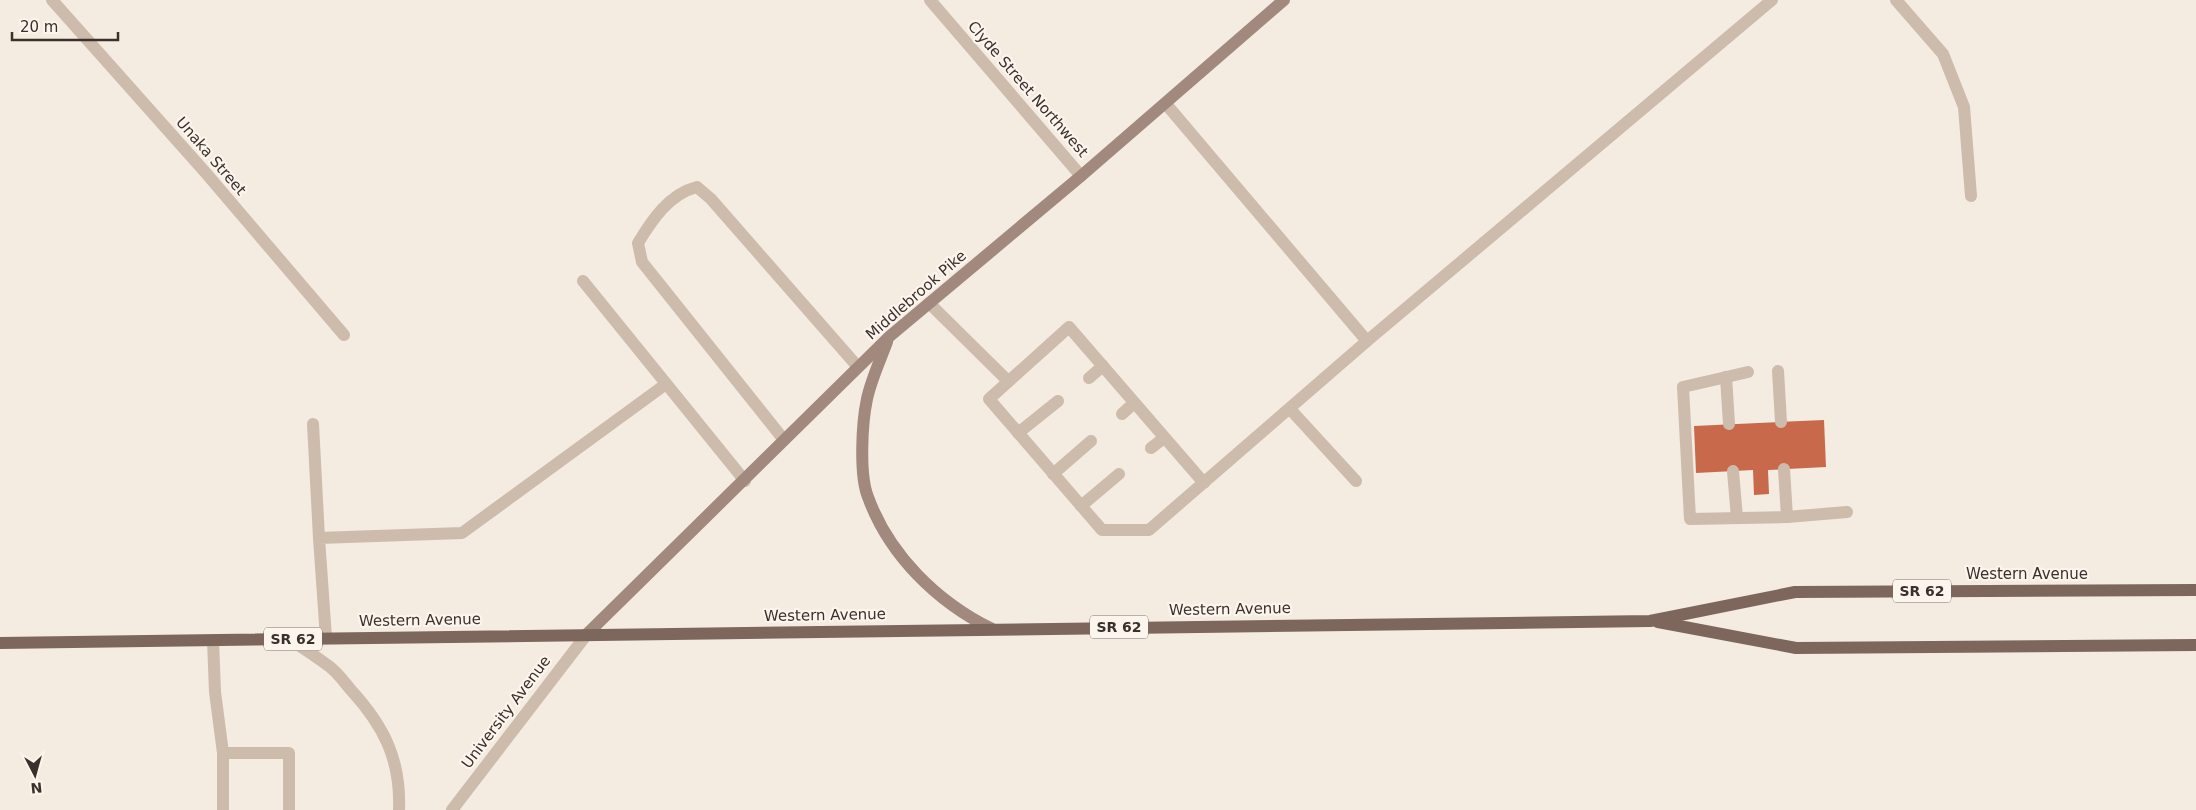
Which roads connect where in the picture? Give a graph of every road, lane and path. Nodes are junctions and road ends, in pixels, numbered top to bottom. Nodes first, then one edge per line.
1 (52, 0) edge
2 (930, 0) edge
3 (1284, 0) edge
4 (1772, 0) edge
5 (1896, 0) edge
6 (1166, 104) junction
7 (1081, 176) junction
8 (1971, 196) dead end
9 (583, 281) dead end
10 (930, 303) junction
11 (344, 335) dead end
12 (890, 336) junction
13 (1367, 340) junction
14 (1103, 366) junction
15 (858, 368) junction
16 (1778, 371) dead end
17 (1748, 372) dead end
18 (1726, 377) junction
19 (1089, 378) dead end
20 (1008, 381) junction
21 (666, 384) junction
22 (1058, 401) dead end
23 (1134, 403) junction
24 (1290, 408) junction
25 (1122, 414) dead end
26 (1781, 422) dead end
27 (313, 424) dead end
28 (1730, 424) dead end
29 (1018, 434) junction
30 (1164, 438) junction
31 (784, 440) junction
32 (1091, 441) dead end
33 (1151, 448) dead end
34 (1784, 469) dead end
35 (1733, 472) dead end
36 (1053, 474) junction
37 (1119, 474) dead end
38 (745, 481) junction
39 (1356, 481) dead end
40 (1204, 483) junction
41 (1081, 506) junction
42 (1847, 512) dead end
43 (1787, 517) junction
44 (1737, 518) junction
45 (319, 538) junction
46 (2196, 590) edge
47 (1650, 620) junction
48 (992, 629) junction
49 (587, 634) junction
50 (326, 638) junction
51 (289, 639) junction
52 (213, 640) junction
53 (0, 643) edge
54 (2196, 645) edge
55 (223, 753) junction
56 (223, 810) edge
57 (289, 810) edge
58 (399, 810) edge
59 (452, 810) edge

1 - 11 street, Unaka Street
2 - 7 street, Clyde Street Northwest
3 - 6 main road, Middlebrook Pike
4 - 13 street
5 - 8 street
6 - 7 main road, Middlebrook Pike
6 - 13 street
7 - 10 main road, Middlebrook Pike
9 - 21 street
10 - 12 main road, Middlebrook Pike
10 - 20 street
12 - 15 main road, Middlebrook Pike
12 - 48 main road
13 - 24 street
14 - 19 street
14 - 20 street
14 - 23 street
15 - 31 main road, Middlebrook Pike
15 - 31 street
16 - 26 street
17 - 18 street
18 - 28 street
18 - 44 street
20 - 29 street
21 - 38 street
21 - 45 street
22 - 29 street
23 - 25 street
23 - 30 street
24 - 39 street
24 - 40 street
27 - 45 street
29 - 36 street
30 - 33 street
30 - 40 street
31 - 38 main road, Middlebrook Pike
32 - 36 street
34 - 43 street
35 - 44 street
36 - 41 street
37 - 41 street
38 - 49 main road, Middlebrook Pike
40 - 41 street
42 - 43 street
43 - 44 street
45 - 50 street
46 - 47 main road, Western Avenue / SR 62
47 - 48 main road, Western Avenue / SR 62
47 - 54 main road, Western Avenue / SR 62
48 - 49 main road, Western Avenue / SR 62
49 - 50 main road, Western Avenue / SR 62
49 - 59 street, University Avenue
50 - 51 main road, Western Avenue / SR 62
51 - 52 main road, Western Avenue / SR 62
51 - 58 street
52 - 53 main road, Western Avenue / SR 62
52 - 55 street
55 - 56 street
55 - 57 street

